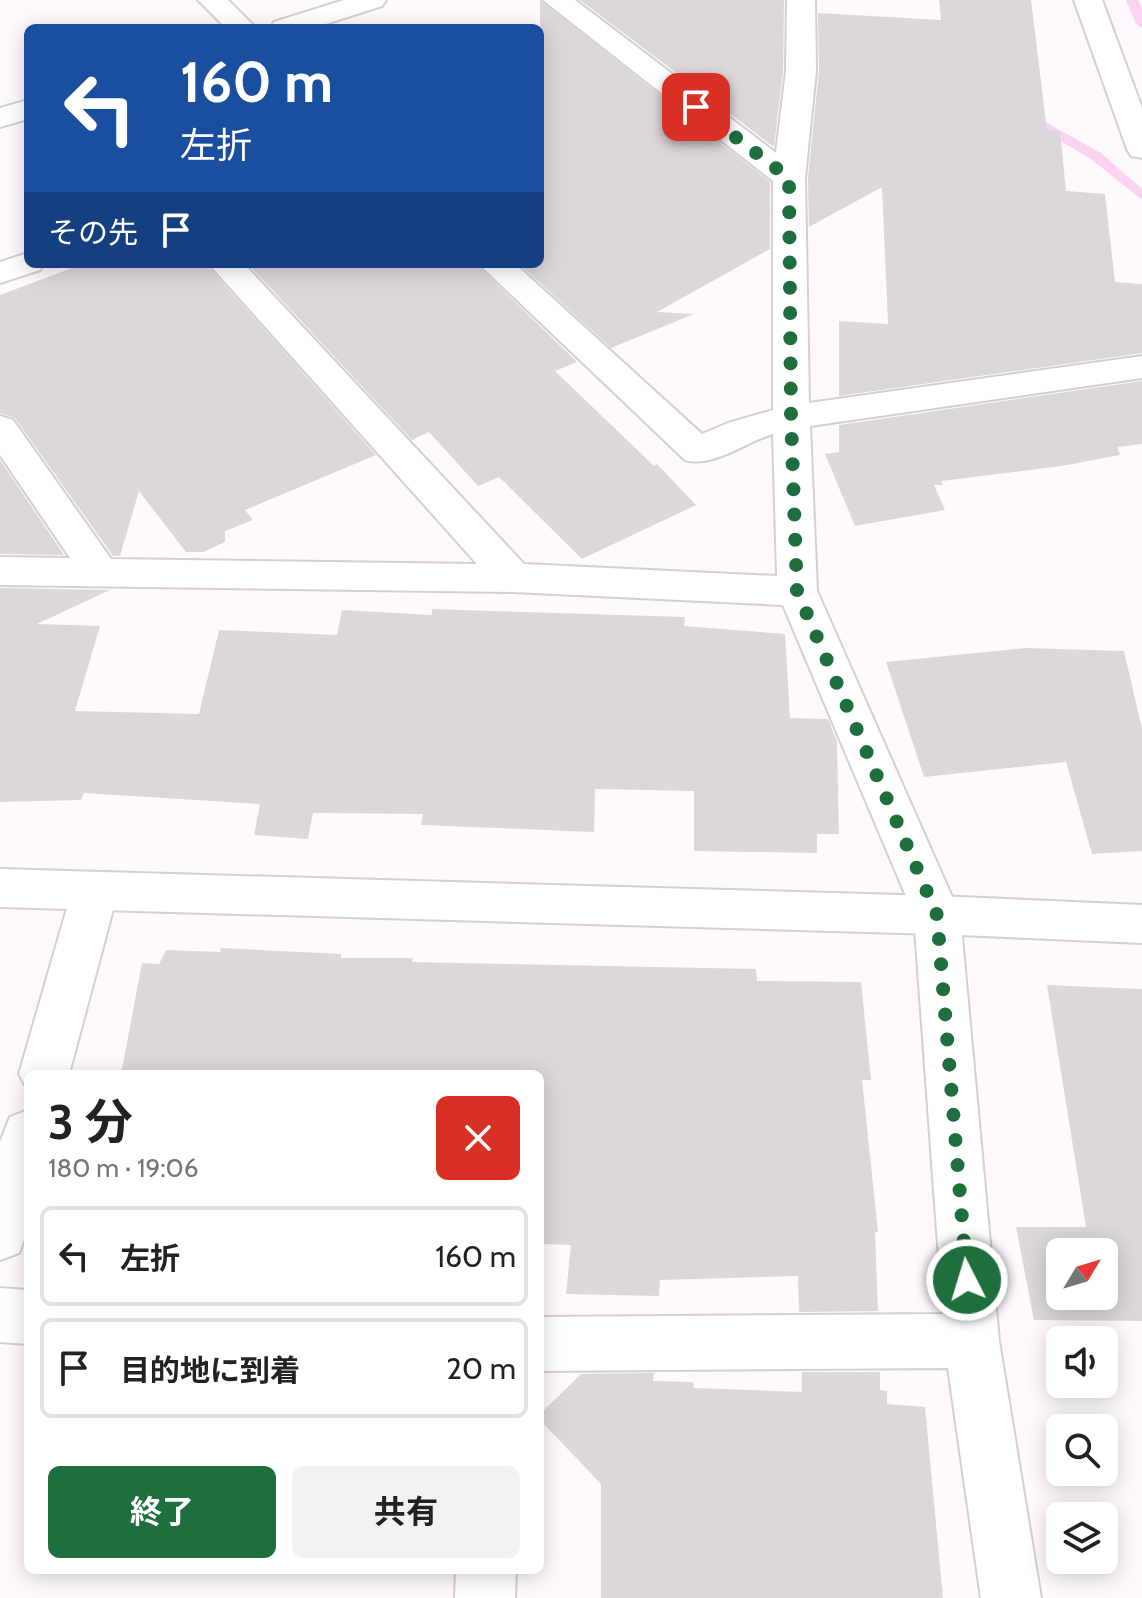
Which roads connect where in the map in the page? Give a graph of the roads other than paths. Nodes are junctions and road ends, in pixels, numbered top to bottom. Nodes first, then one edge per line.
1 (212, 0) edge
2 (372, 0) edge
3 (557, 0) edge
4 (801, 0) edge
5 (1088, 0) edge
6 (238, 24) edge
7 (297, 24) edge
8 (24, 110) edge
9 (0, 118) edge
10 (1142, 149) edge
11 (789, 178) junction
12 (24, 264) edge
13 (230, 268) edge
14 (500, 268) edge
15 (0, 273) edge
16 (1142, 367) edge
17 (791, 417) junction
18 (0, 428) edge
19 (0, 571) edge
20 (100, 572) junction
21 (513, 578) junction
22 (797, 591) junction
23 (0, 888) edge
24 (95, 891) junction
25 (937, 915) junction
26 (1142, 924) edge
27 (45, 1070) edge
28 (24, 1148) edge
29 (0, 1235) edge
30 (0, 1315) edge
31 (24, 1317) edge
32 (972, 1341) junction
33 (544, 1344) edge
34 (486, 1574) edge
35 (485, 1598) edge
36 (1011, 1598) edge

1 - 6 street
2 - 7 street
3 - 11 street
4 - 11 street
5 - 10 street
8 - 9 street
11 - 17 street
12 - 15 street
13 - 21 street
14 - 17 street
16 - 17 street
17 - 22 street
18 - 20 street
19 - 20 street
20 - 21 street
21 - 22 street
22 - 25 street
23 - 24 street
24 - 25 street
24 - 27 street
25 - 26 street
25 - 32 street
28 - 29 street
30 - 31 street
32 - 33 street
32 - 36 street
34 - 35 street

